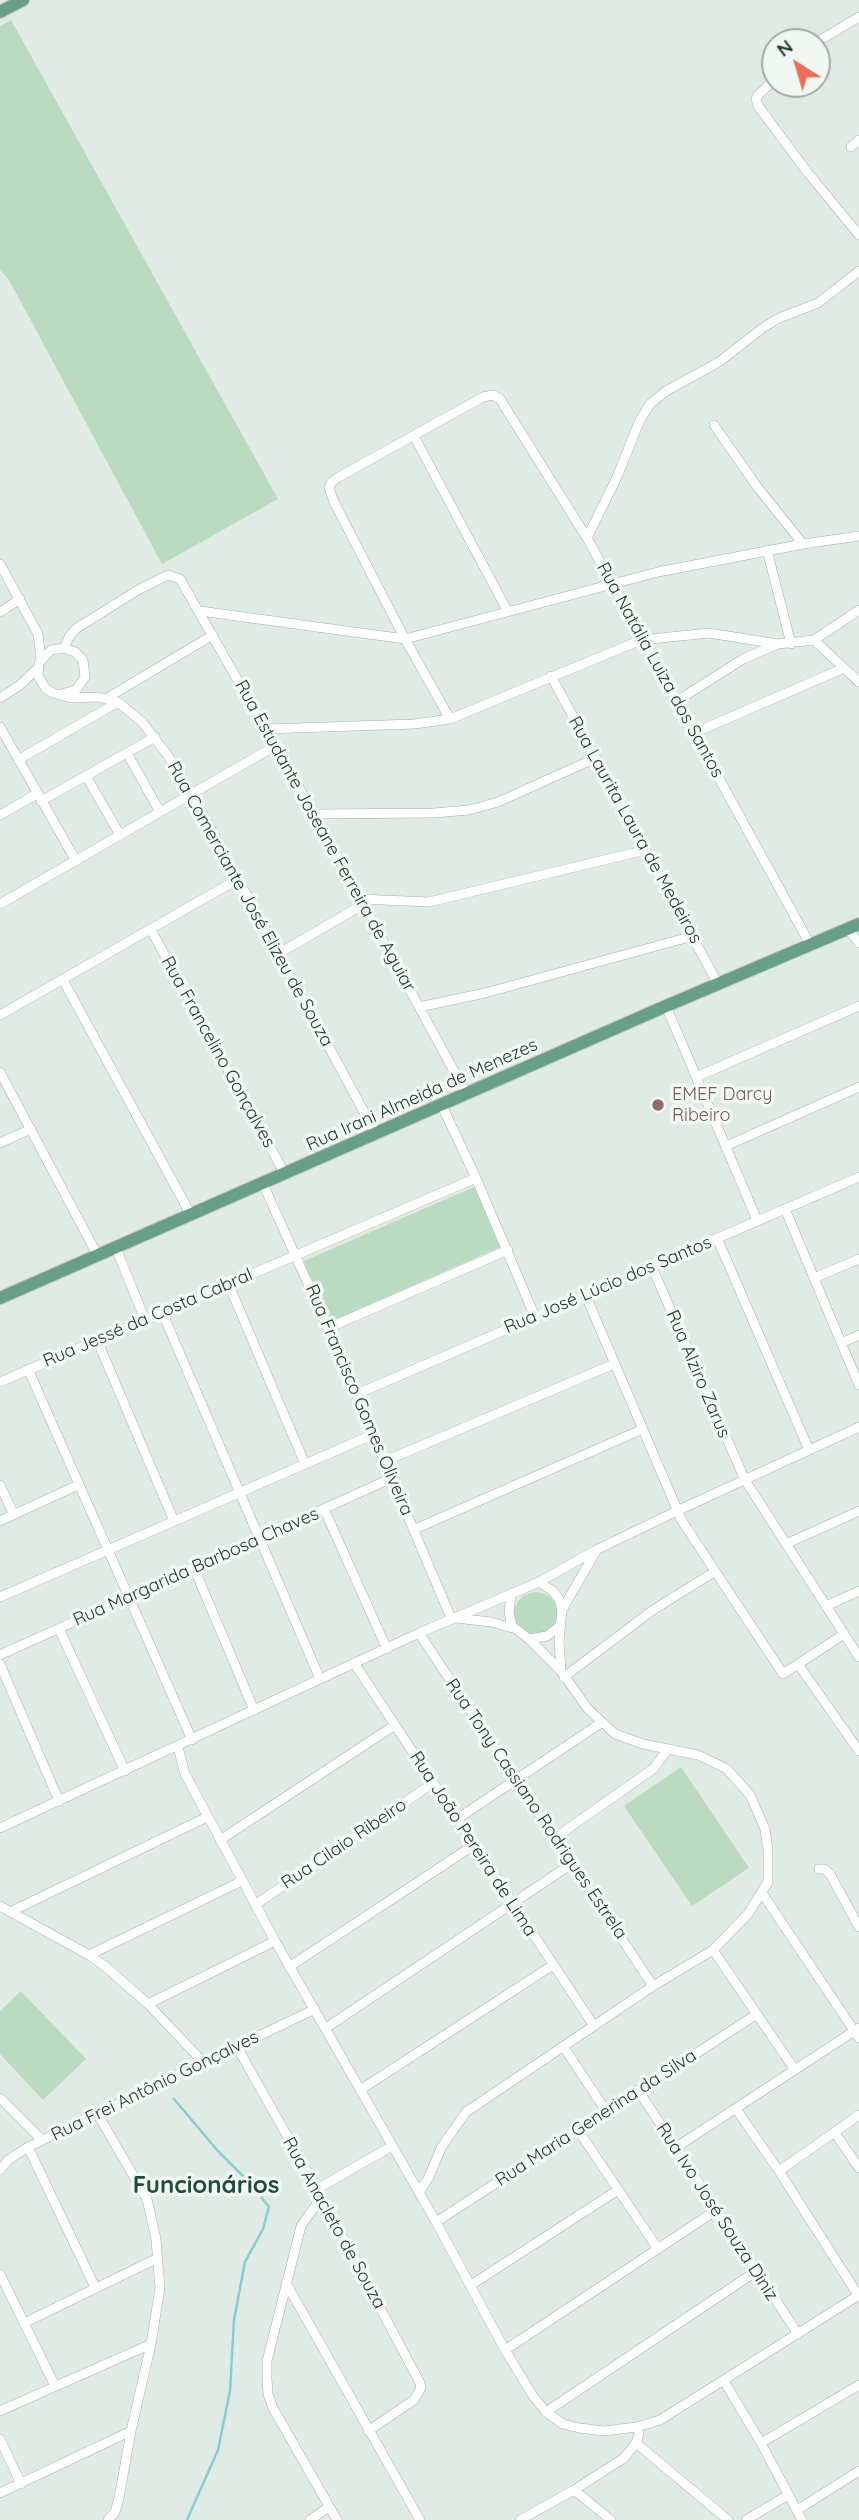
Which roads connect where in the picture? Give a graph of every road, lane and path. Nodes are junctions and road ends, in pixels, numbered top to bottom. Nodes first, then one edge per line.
1 (23, 0) edge
2 (0, 12) edge
3 (859, 17) edge
4 (831, 34) edge
5 (761, 92) edge
6 (859, 140) edge
7 (851, 147) dead end
8 (859, 235) edge
9 (859, 271) edge
10 (714, 425) dead end
11 (414, 436) junction
12 (859, 536) edge
13 (587, 538) junction
14 (803, 544) junction
15 (767, 550) junction
16 (0, 564) edge
17 (611, 583) junction
18 (20, 599) junction
19 (507, 610) junction
20 (859, 610) edge
21 (200, 611) junction
22 (0, 612) edge
23 (38, 635) junction
24 (213, 635) junction
25 (405, 639) junction
26 (641, 640) junction
27 (814, 640) junction
28 (778, 644) junction
29 (791, 644) junction
30 (61, 648) junction
31 (39, 664) junction
32 (844, 668) junction
33 (551, 676) junction
34 (85, 677) junction
35 (859, 682) edge
36 (20, 685) junction
37 (46, 689) junction
38 (61, 694) junction
39 (103, 697) junction
40 (0, 698) edge
41 (677, 701) junction
42 (118, 702) junction
43 (450, 719) junction
44 (0, 727) edge
45 (265, 729) junction
46 (694, 733) junction
47 (155, 737) junction
48 (275, 746) junction
49 (127, 753) junction
50 (596, 758) junction
51 (18, 760) junction
52 (86, 776) junction
53 (192, 794) junction
54 (39, 797) junction
55 (160, 812) junction
56 (314, 814) junction
57 (0, 815) edge
58 (120, 835) junction
59 (646, 850) junction
60 (76, 861) junction
61 (238, 879) junction
62 (361, 902) junction
63 (0, 904) edge
64 (853, 926) edge
65 (151, 930) junction
66 (692, 936) junction
67 (859, 943) edge
68 (811, 946) junction
69 (278, 954) junction
70 (63, 979) junction
71 (718, 984) junction
72 (666, 1006) junction
73 (859, 1006) edge
74 (419, 1007) junction
75 (0, 1015) edge
76 (0, 1072) edge
77 (696, 1077) junction
78 (859, 1087) edge
79 (467, 1095) junction
80 (442, 1106) junction
81 (31, 1129) junction
82 (376, 1134) junction
83 (0, 1143) edge
84 (726, 1146) junction
85 (285, 1174) junction
86 (859, 1177) edge
87 (476, 1178) junction
88 (263, 1184) junction
89 (785, 1209) junction
90 (191, 1215) junction
91 (757, 1220) junction
92 (717, 1238) junction
93 (116, 1248) junction
94 (508, 1250) junction
95 (296, 1255) junction
96 (98, 1256) junction
97 (859, 1259) edge
98 (652, 1267) junction
99 (814, 1278) junction
100 (228, 1283) junction
101 (1, 1295) edge
102 (586, 1296) junction
103 (162, 1312) junction
104 (535, 1317) junction
105 (145, 1320) junction
106 (328, 1328) junction
107 (859, 1335) edge
108 (97, 1340) junction
109 (841, 1343) junction
110 (614, 1364) junction
111 (28, 1369) junction
112 (0, 1382) edge
113 (859, 1385) edge
114 (357, 1394) junction
115 (859, 1427) edge
116 (643, 1429) junction
117 (374, 1434) junction
118 (809, 1450) junction
119 (385, 1461) junction
120 (305, 1464) junction
121 (392, 1478) junction
122 (744, 1480) junction
123 (0, 1485) edge
124 (78, 1485) junction
125 (239, 1493) junction
126 (324, 1509) junction
127 (679, 1510) junction
128 (859, 1511) edge
129 (14, 1515) junction
130 (0, 1521) edge
131 (174, 1521) junction
132 (415, 1529) junction
133 (258, 1538) junction
134 (786, 1544) junction
135 (108, 1549) junction
136 (598, 1549) junction
137 (194, 1567) junction
138 (714, 1572) junction
139 (539, 1582) junction
140 (859, 1591) edge
141 (511, 1595) junction
142 (0, 1597) edge
143 (128, 1597) junction
144 (826, 1606) junction
145 (562, 1610) junction
146 (451, 1618) junction
147 (560, 1626) junction
148 (59, 1629) junction
149 (516, 1629) junction
150 (419, 1633) junction
151 (844, 1634) junction
152 (529, 1639) junction
153 (387, 1648) junction
154 (0, 1655) edge
155 (859, 1657) edge
156 (354, 1663) junction
157 (0, 1664) edge
158 (799, 1664) junction
159 (562, 1674) junction
160 (320, 1679) junction
161 (254, 1710) junction
162 (601, 1723) junction
163 (395, 1725) junction
164 (192, 1740) junction
165 (178, 1747) junction
166 (668, 1749) junction
167 (859, 1751) edge
168 (125, 1771) junction
169 (517, 1778) junction
170 (433, 1783) junction
171 (59, 1801) junction
172 (207, 1817) junction
173 (457, 1819) junction
174 (0, 1828) edge
175 (556, 1837) junction
176 (220, 1840) junction
177 (474, 1845) junction
178 (573, 1863) junction
179 (820, 1869) dead end
180 (242, 1881) junction
181 (762, 1893) junction
182 (255, 1905) junction
183 (513, 1905) junction
184 (0, 1906) edge
185 (10, 1912) junction
186 (859, 1927) edge
187 (275, 1941) junction
188 (713, 1950) junction
189 (89, 1955) junction
190 (553, 1965) junction
191 (289, 1967) junction
192 (653, 1986) junction
193 (148, 2004) junction
194 (315, 2009) junction
195 (757, 2014) junction
196 (594, 2026) junction
197 (326, 2028) junction
198 (858, 2033) edge
199 (563, 2046) junction
200 (237, 2047) junction
201 (204, 2063) junction
202 (795, 2070) junction
203 (360, 2090) junction
204 (638, 2090) junction
205 (0, 2098) edge
206 (736, 2109) junction
207 (606, 2111) junction
208 (97, 2112) junction
209 (859, 2115) edge
210 (578, 2130) junction
211 (835, 2133) junction
212 (42, 2140) junction
213 (392, 2146) junction
214 (28, 2147) junction
215 (675, 2148) junction
216 (859, 2168) edge
217 (0, 2170) edge
218 (779, 2171) junction
219 (618, 2190) junction
220 (418, 2192) junction
221 (319, 2193) junction
222 (715, 2211) junction
223 (436, 2222) junction
224 (658, 2249) junction
225 (158, 2258) junction
226 (755, 2272) junction
227 (0, 2274) edge
228 (286, 2283) junction
229 (471, 2284) junction
230 (95, 2287) junction
231 (859, 2295) edge
232 (24, 2323) junction
233 (798, 2334) junction
234 (152, 2344) junction
235 (505, 2350) junction
236 (724, 2381) junction
237 (859, 2385) edge
238 (55, 2386) junction
239 (0, 2411) edge
240 (546, 2412) junction
241 (638, 2427) junction
242 (131, 2431) junction
243 (368, 2431) junction
244 (0, 2439) edge
245 (636, 2443) junction
246 (761, 2443) junction
247 (859, 2471) edge
248 (21, 2484) junction
249 (574, 2490) junction
250 (0, 2493) edge
251 (788, 2495) junction
252 (329, 2507) junction
253 (797, 2510) junction
254 (108, 2520) edge
255 (310, 2520) edge
256 (337, 2520) edge
257 (420, 2520) edge
258 (520, 2520) edge
259 (611, 2520) edge
260 (728, 2520) edge
261 (746, 2520) edge
262 (802, 2520) edge

1 - 2 main road
3 - 4 street
5 - 8 street
6 - 7 street
9 - 13 street
10 - 14 street
11 - 13 street, Rua Natália Luiza dos Santos
11 - 19 street
11 - 25 street
12 - 14 street
13 - 17 street, Rua Natália Luiza dos Santos
14 - 15 street
15 - 17 street
15 - 29 street
16 - 18 street
17 - 19 street
17 - 26 street, Rua Natália Luiza dos Santos
18 - 22 street
18 - 23 street
19 - 25 street
20 - 27 street
21 - 24 street, Rua Estudante Joseane Ferreira de Aguiar
21 - 25 street
21 - 30 street, Rua Estudante Joseane Ferreira de Aguiar
23 - 30 street
23 - 31 street
24 - 39 street
24 - 45 street, Rua Estudante Joseane Ferreira de Aguiar
25 - 43 street
26 - 28 street
26 - 33 street
26 - 41 street, Rua Natália Luiza dos Santos
27 - 29 street
27 - 32 street
28 - 29 street
28 - 41 street
30 - 31 street
30 - 34 street
31 - 36 street
31 - 37 street
32 - 35 street
32 - 46 street
33 - 43 street
33 - 50 street, Rua Laurita Laura de Medeiros
34 - 38 street
34 - 39 street
36 - 37 street
36 - 40 street
37 - 38 street
38 - 39 street, Rua Comerciante José Elizeu de Souza
39 - 42 street, Rua Comerciante José Elizeu de Souza
41 - 46 street, Rua Natália Luiza dos Santos
42 - 47 street, Rua Comerciante José Elizeu de Souza
42 - 51 street
43 - 45 street
44 - 51 street
45 - 48 street, Rua Estudante Joseane Ferreira de Aguiar
46 - 68 street, Rua Natália Luiza dos Santos
47 - 49 street
47 - 53 street, Rua Comerciante José Elizeu de Souza
48 - 53 street
48 - 56 street, Rua Estudante Joseane Ferreira de Aguiar
49 - 52 street
49 - 55 street
50 - 56 street
50 - 59 street, Rua Laurita Laura de Medeiros
51 - 54 street
52 - 54 street
52 - 58 street
53 - 55 street
53 - 61 street, Rua Comerciante José Elizeu de Souza
54 - 57 street
54 - 60 street
55 - 58 street
56 - 62 street, Rua Estudante Joseane Ferreira de Aguiar
58 - 60 street
59 - 62 street
59 - 66 street, Rua Laurita Laura de Medeiros
60 - 63 street
61 - 65 street
61 - 69 street, Rua Comerciante José Elizeu de Souza
62 - 69 street
62 - 74 street, Rua Estudante Joseane Ferreira de Aguiar
64 - 67 street
64 - 68 main road, Rua Irani Almeida de Menezes
65 - 70 street
65 - 85 street, Rua Francelino Gonçalves
66 - 71 street, Rua Laurita Laura de Medeiros
66 - 74 street
68 - 71 main road, Rua Irani Almeida de Menezes
69 - 82 street, Rua Comerciante José Elizeu de Souza
70 - 75 street
70 - 90 street
71 - 72 main road, Rua Irani Almeida de Menezes
72 - 77 street
72 - 79 main road, Rua Irani Almeida de Menezes
73 - 77 street
74 - 79 street, Rua Estudante Joseane Ferreira de Aguiar
76 - 81 street
77 - 84 street
78 - 84 street
79 - 80 main road, Rua Irani Almeida de Menezes
80 - 82 main road, Rua Irani Almeida de Menezes
80 - 87 street
81 - 83 street
81 - 96 street
82 - 85 main road, Rua Irani Almeida de Menezes
84 - 91 street
85 - 88 main road, Rua Irani Almeida de Menezes
86 - 89 street, Rua José Lúcio dos Santos
87 - 94 street
87 - 95 street, Rua Jessé da Costa Cabral
88 - 90 main road, Rua Irani Almeida de Menezes
88 - 95 street, Rua Francisco Gomes Oliveira
89 - 91 street, Rua José Lúcio dos Santos
89 - 99 street
90 - 93 main road, Rua Irani Almeida de Menezes
91 - 92 street, Rua José Lúcio dos Santos
92 - 98 street, Rua José Lúcio dos Santos
92 - 118 street
93 - 96 main road, Rua Irani Almeida de Menezes
93 - 105 street
94 - 104 street
94 - 106 street
95 - 100 street, Rua Jessé da Costa Cabral
95 - 106 street, Rua Francisco Gomes Oliveira
96 - 101 main road, Rua Irani Almeida de Menezes
97 - 99 street
98 - 102 street, Rua José Lúcio dos Santos
98 - 122 street, Rua Alziro Zarus
99 - 109 street
100 - 103 street, Rua Jessé da Costa Cabral
100 - 120 street
102 - 104 street, Rua José Lúcio dos Santos
102 - 110 street
103 - 105 street, Rua Jessé da Costa Cabral
103 - 125 street
104 - 114 street, Rua José Lúcio dos Santos
105 - 108 street, Rua Jessé da Costa Cabral
106 - 114 street, Rua Francisco Gomes Oliveira
107 - 109 street
108 - 111 street, Rua Jessé da Costa Cabral
108 - 131 street
109 - 113 street
110 - 116 street
110 - 119 street
111 - 112 street, Rua Jessé da Costa Cabral
111 - 124 street
114 - 117 street, Rua Francisco Gomes Oliveira
115 - 118 street
116 - 127 street
116 - 132 street
117 - 119 street, Rua Francisco Gomes Oliveira
117 - 120 street
118 - 122 street
119 - 121 street, Rua Francisco Gomes Oliveira
120 - 125 street
121 - 126 street, Rua Margarida Barbosa Chaves
121 - 132 street, Rua Francisco Gomes Oliveira
122 - 127 street
122 - 134 street, Rua Alziro Zarus
123 - 129 street
124 - 129 street
124 - 135 street
125 - 131 street
125 - 133 street
126 - 133 street, Rua Margarida Barbosa Chaves
126 - 153 street
127 - 136 street
127 - 138 street
128 - 134 street
129 - 130 street
131 - 135 street
132 - 146 street, Rua Francisco Gomes Oliveira
133 - 137 street, Rua Margarida Barbosa Chaves
133 - 160 street
134 - 144 street, Rua Alziro Zarus
135 - 142 street
135 - 143 street
136 - 139 street
136 - 145 street
137 - 143 street, Rua Margarida Barbosa Chaves
137 - 161 street
138 - 158 street
138 - 159 street
139 - 141 street
139 - 145 street
140 - 144 street
141 - 146 street
141 - 149 street
143 - 148 street, Rua Margarida Barbosa Chaves
143 - 164 street
144 - 151 street, Rua Alziro Zarus
145 - 147 street
146 - 149 street
146 - 150 street
147 - 152 street
147 - 159 street
148 - 154 street, Rua Margarida Barbosa Chaves
148 - 168 street
149 - 152 street
150 - 153 street
150 - 169 street, Rua Tony Cassiano Rodrigues Estrela
151 - 155 street, Rua Alziro Zarus
151 - 158 street
152 - 159 street
153 - 156 street
156 - 160 street
156 - 163 street, Rua João Pereira de Lima
157 - 171 street
158 - 167 street
159 - 162 street
160 - 161 street
161 - 164 street
162 - 166 street
162 - 169 street
163 - 170 street, Rua João Pereira de Lima
163 - 176 street
164 - 165 street
165 - 168 street
165 - 172 street
166 - 175 street
166 - 181 street
168 - 171 street
169 - 173 street
169 - 175 street, Rua Tony Cassiano Rodrigues Estrela
170 - 173 street, Rua João Pereira de Lima
170 - 182 street, Rua Cilaio Ribeiro
171 - 174 street
172 - 176 street
172 - 185 street
173 - 177 street, Rua João Pereira de Lima
175 - 178 street, Rua Tony Cassiano Rodrigues Estrela
176 - 180 street
177 - 183 street, Rua João Pereira de Lima
177 - 191 street
178 - 183 street
178 - 192 street, Rua Tony Cassiano Rodrigues Estrela
179 - 186 street
180 - 182 street
180 - 189 street
181 - 188 street
181 - 198 street
182 - 187 street
183 - 190 street, Rua João Pereira de Lima
183 - 197 street
184 - 185 street
185 - 189 street
187 - 191 street
187 - 193 street
188 - 192 street
188 - 195 street
189 - 193 street
190 - 196 street, Rua João Pereira de Lima
190 - 203 street
191 - 194 street
192 - 196 street
193 - 201 street
194 - 197 street
194 - 200 street, Rua Frei Antônio Gonçalves
195 - 202 street
195 - 204 street, Rua Maria Generina da Silva
196 - 199 street
197 - 203 street
198 - 202 street
199 - 207 street
199 - 220 street
200 - 201 street, Rua Frei Antônio Gonçalves
200 - 221 street, Rua Anacleto de Souza
201 - 208 street, Rua Frei Antônio Gonçalves
202 - 206 street
203 - 213 street
204 - 207 street, Rua Maria Generina da Silva
204 - 215 street, Rua Ivo José Souza Diniz
205 - 212 street
206 - 215 street
206 - 218 street
207 - 210 street, Rua Maria Generina da Silva
208 - 212 street, Rua Frei Antônio Gonçalves
208 - 225 street
209 - 211 street
210 - 219 street
210 - 223 street, Rua Maria Generina da Silva
211 - 216 street
211 - 218 street
212 - 214 street, Rua Frei Antônio Gonçalves
213 - 220 street
213 - 221 street
214 - 217 street, Rua Frei Antônio Gonçalves
214 - 230 street
215 - 222 street, Rua Ivo José Souza Diniz
218 - 231 street
219 - 224 street
219 - 229 street
220 - 223 street
221 - 228 street
221 - 243 street, Rua Anacleto de Souza
222 - 224 street
222 - 226 street, Rua Ivo José Souza Diniz
223 - 229 street
224 - 235 street
225 - 230 street
225 - 234 street
226 - 233 street, Rua Ivo José Souza Diniz
226 - 240 street
227 - 232 street
228 - 243 street
228 - 252 street
229 - 235 street
230 - 232 street
231 - 233 street
232 - 238 street
233 - 236 street
234 - 238 street
234 - 242 street
235 - 240 street
236 - 241 street
236 - 246 street
237 - 246 street
238 - 239 street
240 - 241 street
241 - 245 street
242 - 248 street
242 - 254 street
243 - 257 street
244 - 248 street
245 - 249 street
245 - 260 street
246 - 251 street
247 - 253 street
248 - 250 street
249 - 258 street
249 - 259 street
251 - 253 street
251 - 261 street
252 - 255 street
252 - 256 street
253 - 262 street

